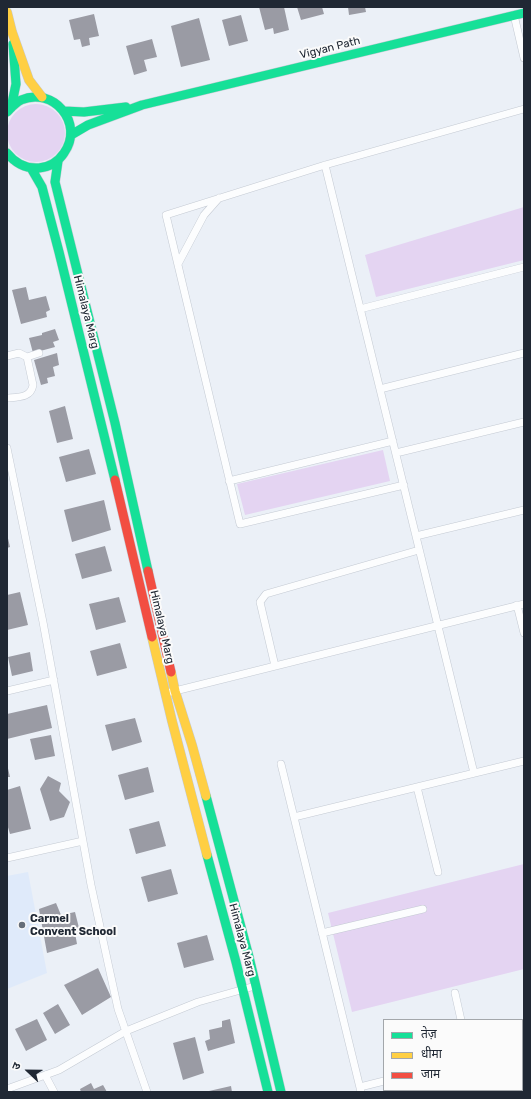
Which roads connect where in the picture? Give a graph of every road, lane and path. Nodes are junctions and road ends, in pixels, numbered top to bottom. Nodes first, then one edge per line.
1 (7, 12) edge
2 (524, 13) edge
3 (514, 15) junction
4 (12, 32) junction
5 (524, 58) edge
6 (42, 97) junction
7 (142, 105) junction
8 (524, 109) edge
9 (9, 110) edge
10 (64, 111) junction
11 (71, 135) junction
12 (7, 155) edge
13 (58, 161) junction
14 (325, 165) junction
15 (31, 168) junction
16 (219, 198) junction
17 (178, 264) junction
18 (524, 267) edge
19 (360, 309) junction
20 (524, 353) edge
21 (39, 354) dead end
22 (7, 356) edge
23 (27, 357) junction
24 (380, 389) junction
25 (7, 398) edge
26 (524, 422) edge
27 (393, 441) junction
28 (7, 448) edge
29 (396, 453) junction
30 (229, 481) junction
31 (404, 485) junction
32 (524, 510) edge
33 (416, 536) junction
34 (420, 550) junction
35 (519, 605) edge
36 (438, 625) junction
37 (524, 633) edge
38 (275, 666) junction
39 (54, 680) junction
40 (7, 691) edge
41 (170, 692) junction
42 (524, 760) edge
43 (280, 764) dead end
44 (474, 773) junction
45 (417, 787) junction
46 (294, 817) junction
47 (83, 841) junction
48 (7, 858) edge
49 (438, 872) dead end
50 (423, 909) dead end
51 (322, 933) junction
52 (255, 986) junction
53 (243, 989) junction
54 (455, 993) dead end
55 (461, 1019) edge
56 (126, 1030) junction
57 (45, 1075) junction
58 (383, 1081) edge
59 (7, 1089) edge
60 (360, 1089) edge
61 (54, 1092) edge
62 (148, 1092) edge
63 (268, 1092) edge
64 (281, 1092) edge

1 - 4 main road
2 - 3 main road, Vigyan Path
3 - 5 street
3 - 7 main road, Vigyan Path
4 - 6 main road
4 - 9 main road
6 - 9 main road
6 - 10 main road
7 - 10 main road, Vigyan Path
7 - 11 main road, Vigyan Path
8 - 14 street
10 - 11 main road
11 - 13 main road
12 - 15 main road
13 - 15 main road
13 - 41 main road, Himalaya Marg
14 - 16 street
14 - 19 street
15 - 41 main road, Himalaya Marg
16 - 17 street
16 - 17 street
17 - 30 street
18 - 19 street
19 - 24 street
20 - 24 street
21 - 23 street
22 - 23 street
23 - 25 street
24 - 27 street
26 - 29 street
27 - 29 street
27 - 30 street
28 - 39 street
29 - 31 street
30 - 31 street
31 - 33 street
32 - 33 street
33 - 34 street
34 - 36 street
34 - 38 street
35 - 36 street
35 - 37 street
36 - 38 street
36 - 44 street
38 - 41 street
39 - 40 street
39 - 47 street
41 - 52 main road, Himalaya Marg
41 - 53 main road, Himalaya Marg
42 - 44 street
43 - 46 street
44 - 45 street
45 - 46 street
45 - 49 street
46 - 51 street
47 - 48 street
47 - 56 street
50 - 51 street
51 - 60 street
52 - 53 street
52 - 64 main road, Himalaya Marg
53 - 56 street
53 - 63 main road, Himalaya Marg
54 - 55 street
56 - 57 street
56 - 62 street
57 - 59 street
57 - 61 street
58 - 60 street

